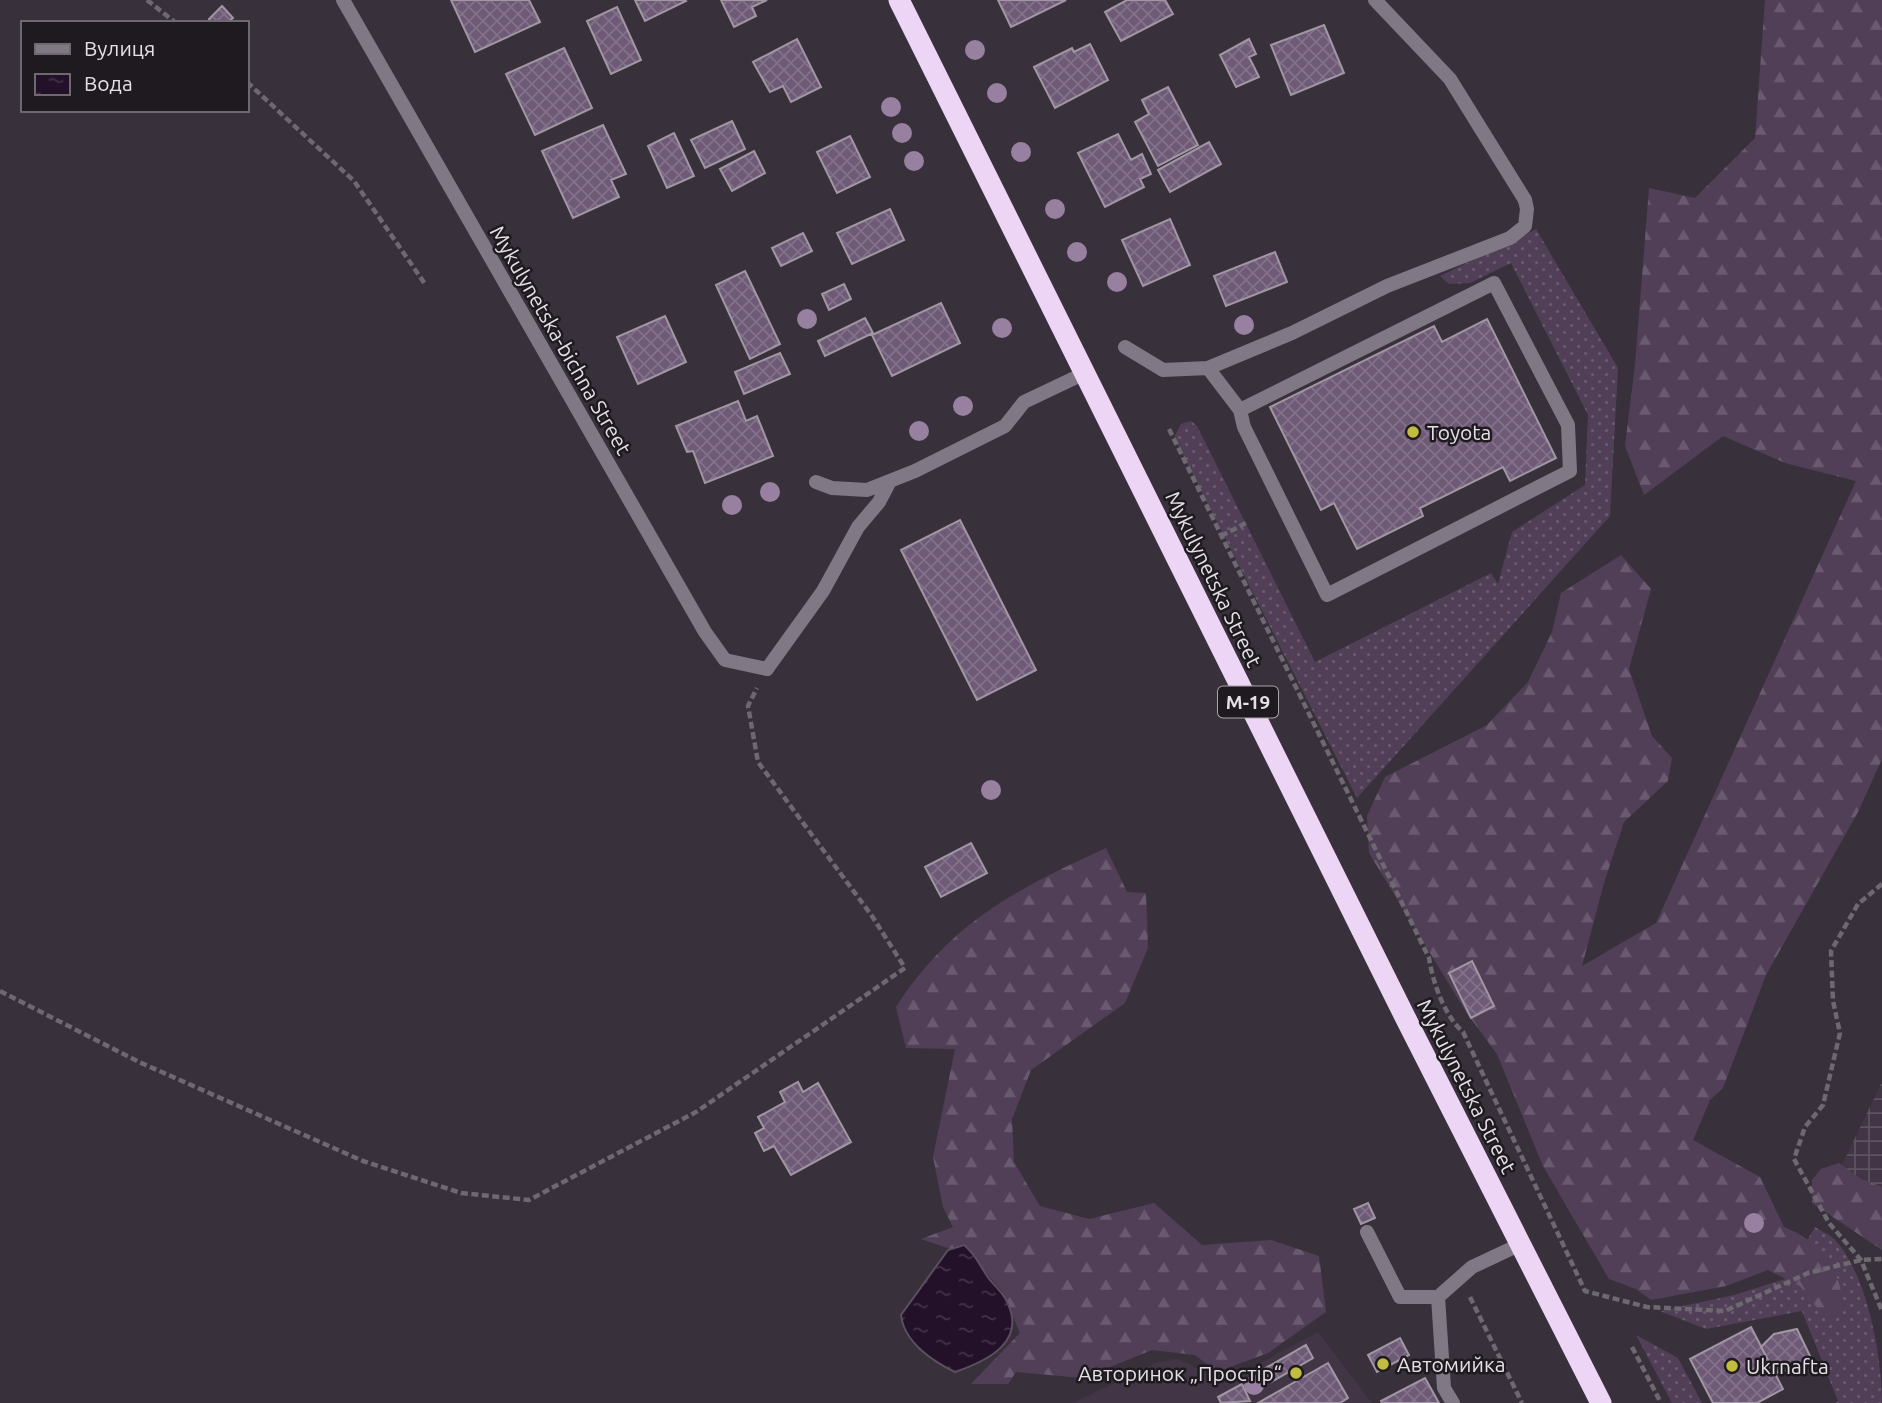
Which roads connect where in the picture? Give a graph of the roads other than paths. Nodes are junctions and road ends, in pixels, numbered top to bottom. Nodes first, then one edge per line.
1 (343, 0) edge
2 (899, 0) edge
3 (1375, 0) edge
4 (1125, 347) dead end
5 (1208, 368) junction
6 (1085, 373) junction
7 (1240, 411) junction
8 (890, 481) junction
9 (816, 482) dead end
10 (1367, 1232) dead end
11 (1521, 1244) junction
12 (1438, 1297) junction
13 (1453, 1403) edge
14 (1601, 1403) edge

1 - 8 street, Mykulynetska-bichna Street
2 - 6 highway, Mykulynetska Street / М-19
3 - 5 street
4 - 5 street
5 - 7 street
6 - 8 street
6 - 11 highway, Mykulynetska Street / М-19
7 - 7 street
8 - 9 street
10 - 12 street
11 - 12 street
11 - 14 highway, Mykulynetska Street / М-19
12 - 13 street

